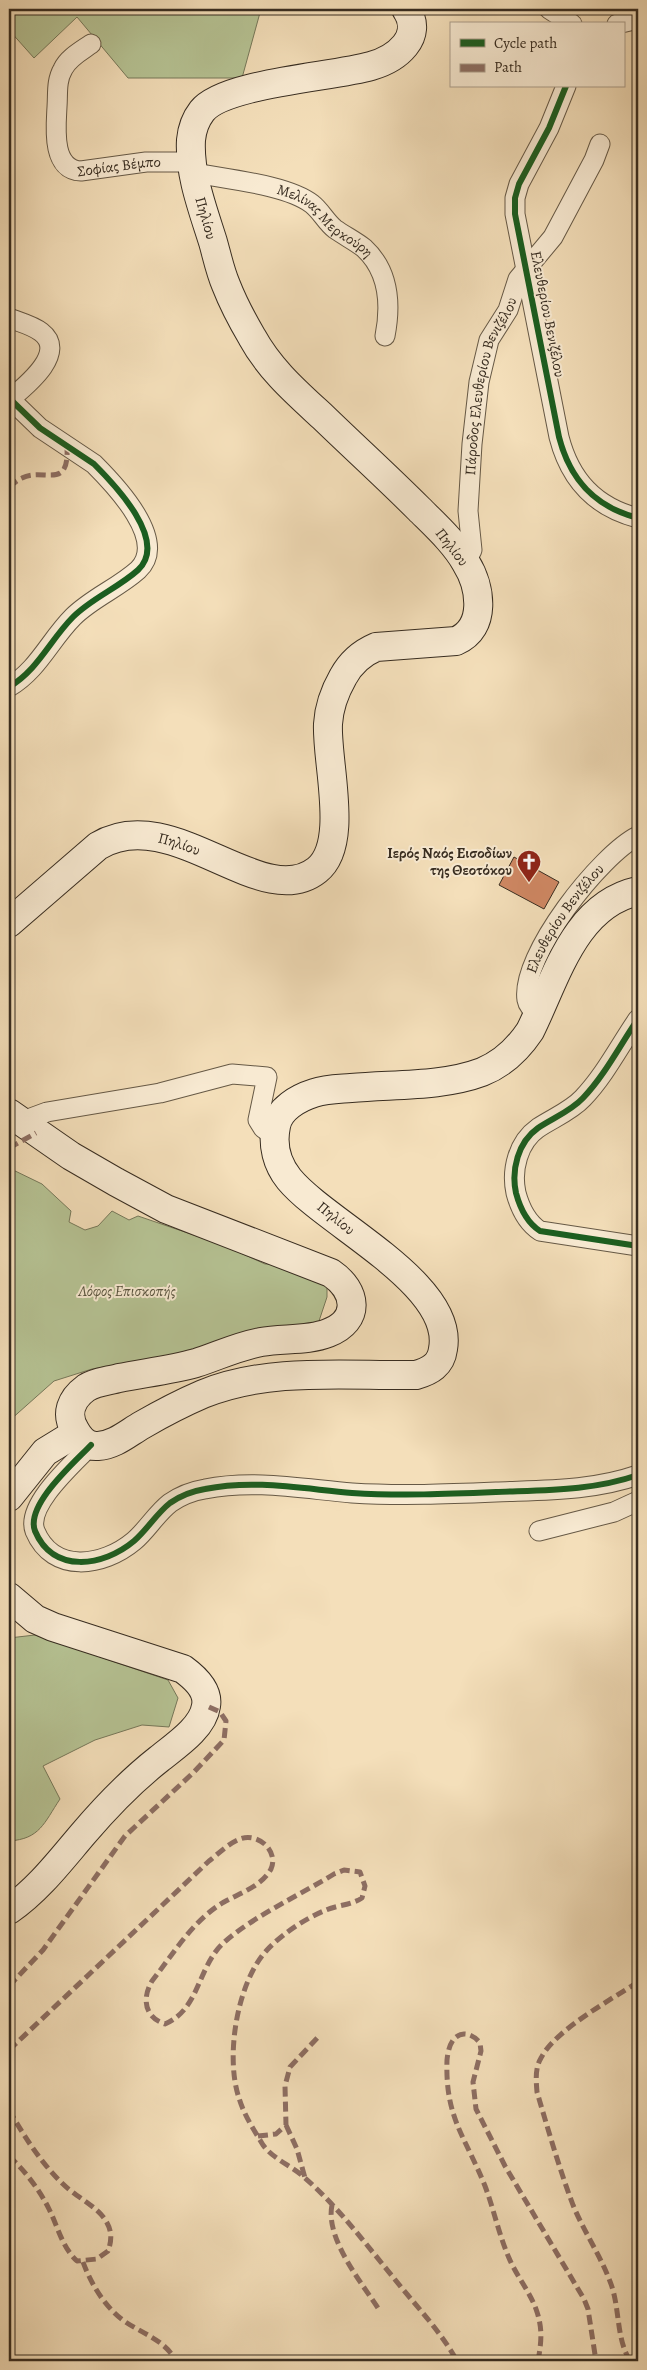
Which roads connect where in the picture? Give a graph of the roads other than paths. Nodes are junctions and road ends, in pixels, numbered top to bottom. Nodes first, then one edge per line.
1 (406, 9) edge
2 (549, 9) edge
3 (638, 19) edge
4 (569, 22) edge
5 (624, 22) edge
6 (91, 44) dead end
7 (565, 88) edge
8 (600, 144) dead end
9 (194, 168) junction
10 (526, 268) junction
11 (9, 318) edge
12 (385, 336) dead end
13 (10, 399) edge
14 (638, 518) edge
15 (466, 562) junction
16 (9, 688) edge
17 (638, 836) edge
18 (638, 891) edge
19 (9, 923) edge
20 (538, 1015) junction
21 (638, 1019) edge
22 (14, 1117) edge
23 (274, 1136) junction
24 (638, 1246) edge
25 (83, 1439) junction
26 (638, 1475) edge
27 (9, 1497) edge
28 (638, 1501) edge
29 (539, 1531) dead end
30 (9, 1597) edge
31 (9, 1910) edge

1 - 9 main road, Πηλίου
2 - 4 street
3 - 5 street
6 - 9 street, Σοφίας Βέμπο
7 - 10 street, Ελευθερίου Βενιζέλου
8 - 10 street, Πάροδος Ελευθερίου Βενιζέλου
9 - 12 street, Μελίνας Μερκούρη
9 - 15 main road, Πηλίου
10 - 14 street, Ελευθερίου Βενιζέλου
10 - 15 street, Πάροδος Ελευθερίου Βενιζέλου
11 - 13 street
13 - 16 street
15 - 19 main road, Πηλίου
17 - 20 street, Ελευθερίου Βενιζέλου
18 - 20 main road
20 - 23 main road
21 - 24 street
22 - 23 street
22 - 25 main road
23 - 25 main road, Πηλίου
25 - 26 street
25 - 27 main road
28 - 29 street
30 - 31 main road

